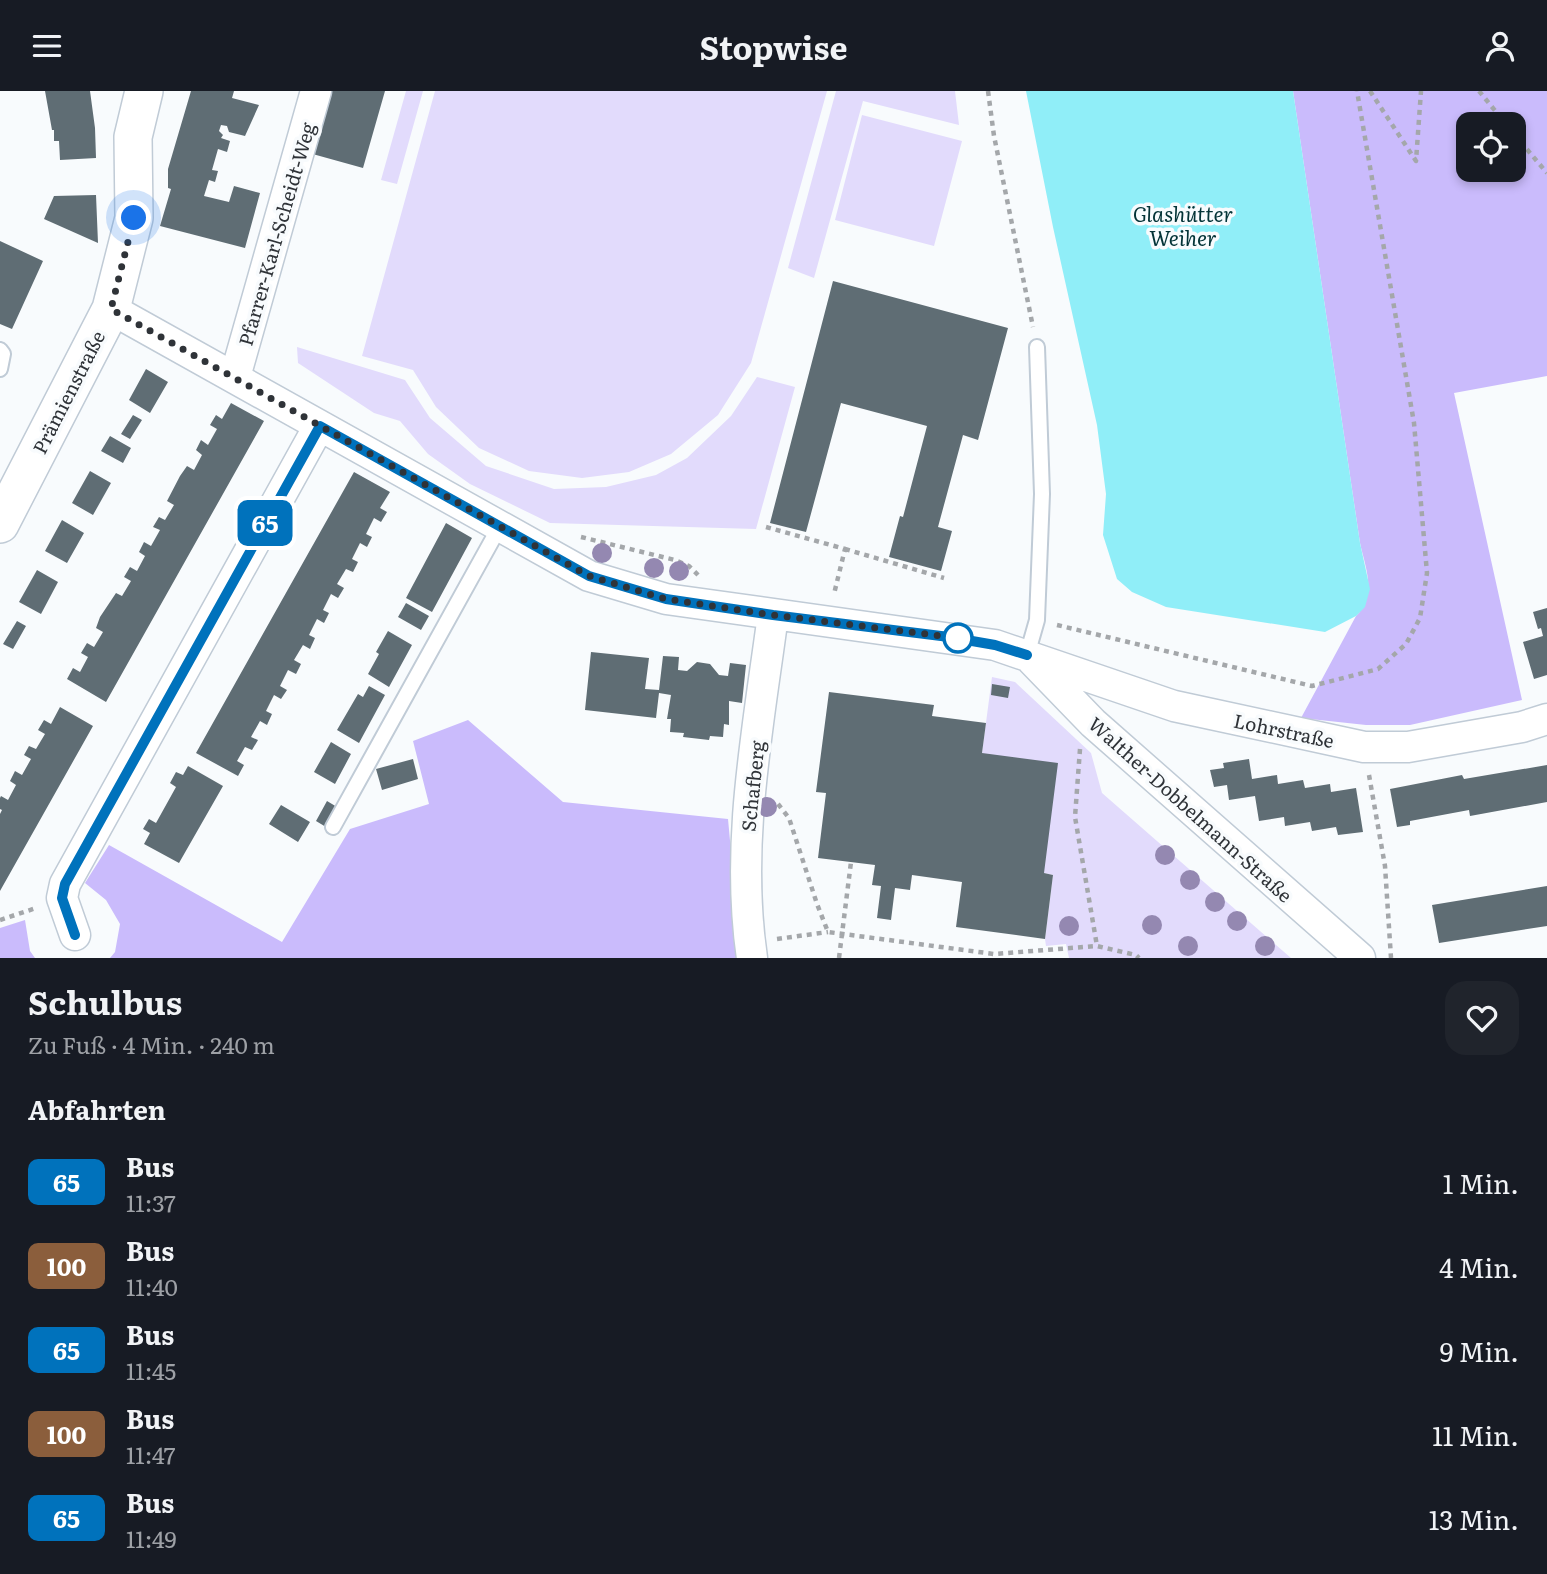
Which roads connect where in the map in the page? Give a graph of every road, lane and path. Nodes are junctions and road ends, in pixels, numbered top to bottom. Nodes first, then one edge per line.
1 (144, 91) edge
2 (316, 91) edge
3 (988, 91) edge
4 (1357, 91) edge
5 (1370, 91) edge
6 (1420, 91) edge
7 (1479, 91) edge
8 (1496, 112) edge
9 (1526, 148) edge
10 (1547, 173) edge
11 (111, 309) junction
12 (1037, 347) joint
13 (0, 350) edge
14 (0, 369) edge
15 (235, 377) junction
16 (320, 426) junction
17 (0, 524) edge
18 (500, 526) junction
19 (766, 527) dead end
20 (569, 535) dead end
21 (845, 549) junction
22 (699, 576) dead end
23 (944, 578) dead end
24 (836, 589) dead end
25 (773, 615) junction
26 (1037, 620) junction
27 (1027, 655) junction
28 (1547, 719) edge
29 (1093, 723) junction
30 (1364, 747) junction
31 (751, 790) junction
32 (333, 827) dead end
33 (850, 862) dead end
34 (62, 898) junction
35 (0, 920) edge
36 (828, 932) junction
37 (841, 934) junction
38 (75, 935) dead end
39 (795, 937) dead end
40 (1097, 946) junction
41 (994, 956) edge
42 (752, 958) edge
43 (839, 958) edge
44 (1139, 958) edge
45 (1360, 958) edge
46 (1391, 958) edge

1 - 11 street, Prämienstraße
2 - 15 street, Pfarrer-Karl-Scheidt-Weg
3 - 12 path
4 - 26 path
5 - 6 path
7 - 8 path
9 - 10 path
11 - 15 street
11 - 17 street, Prämienstraße
12 - 26 lane
13 - 14 lane
15 - 16 street
16 - 18 street
16 - 34 street
18 - 25 street
18 - 32 lane
19 - 21 path
20 - 22 path
21 - 23 path
21 - 24 path
25 - 27 street
25 - 31 street, Schafberg
26 - 27 lane
27 - 29 street, Walther-Dobbelmann-Straße
27 - 30 street, Lohrstraße
28 - 30 street, Lohrstraße
29 - 40 path
29 - 45 street, Walther-Dobbelmann-Straße
30 - 46 path
31 - 36 path
31 - 42 street, Schafberg
33 - 37 path
34 - 35 path
34 - 38 street
36 - 37 path
36 - 39 path
37 - 41 path
37 - 43 path
40 - 41 path
40 - 44 path

